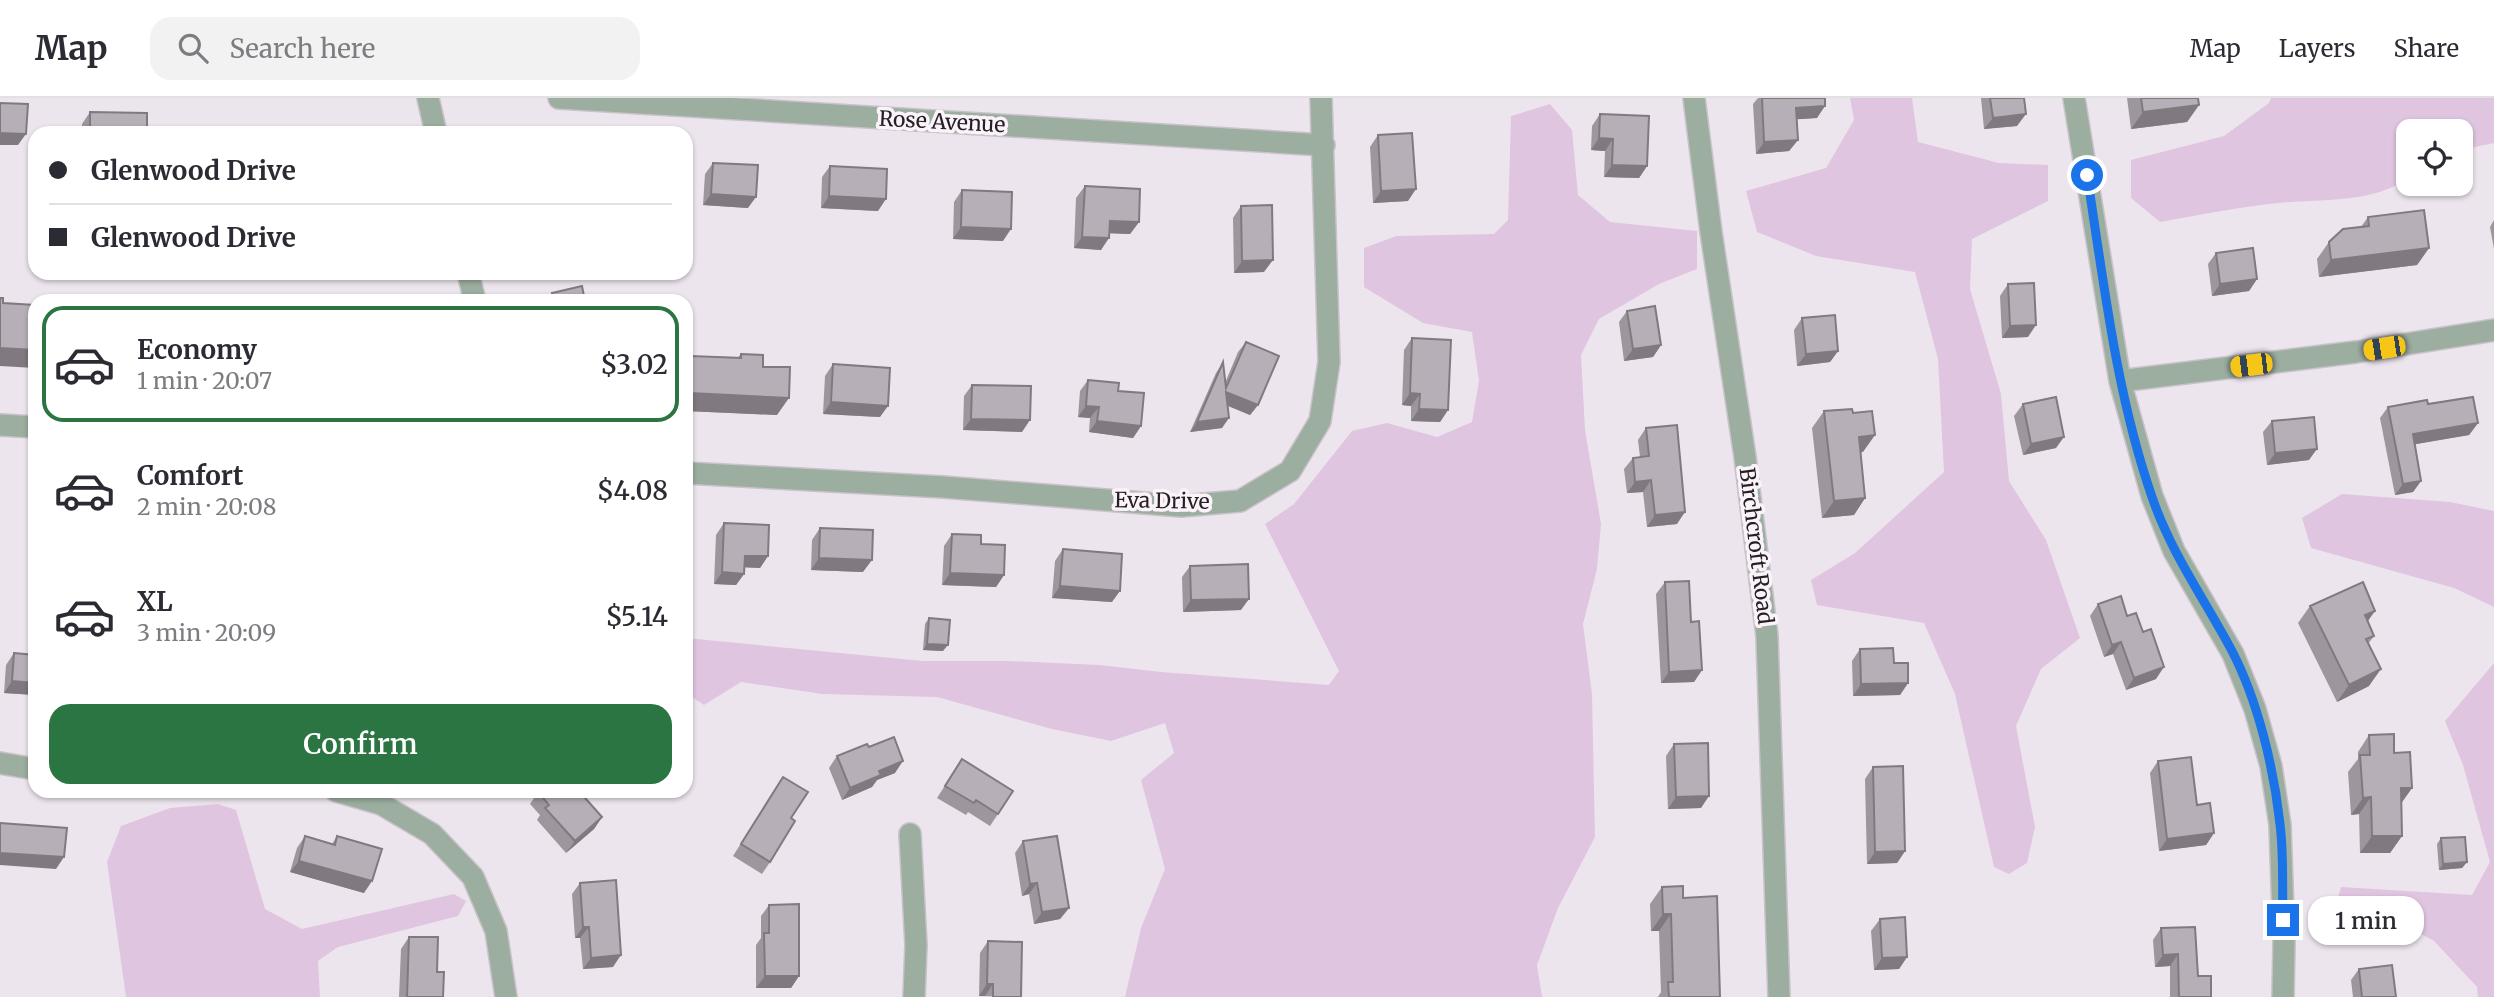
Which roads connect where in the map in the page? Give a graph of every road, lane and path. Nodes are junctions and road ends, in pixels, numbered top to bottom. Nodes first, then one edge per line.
1 (428, 98) edge
2 (559, 98) edge
3 (1321, 98) edge
4 (1694, 98) edge
5 (2074, 98) edge
6 (434, 126) edge
7 (1324, 145) junction
8 (2494, 330) edge
9 (2120, 381) junction
10 (0, 425) edge
11 (28, 427) edge
12 (693, 472) edge
13 (0, 764) edge
14 (28, 768) edge
15 (360, 798) edge
16 (910, 834) dead end
17 (506, 997) edge
18 (914, 997) edge
19 (1779, 997) edge
20 (2283, 997) edge

1 - 6 street
2 - 7 street, Rose Avenue
3 - 7 street, Eva Drive
4 - 19 street, Birchcroft Road
5 - 9 street
7 - 12 street, Eva Drive
8 - 9 street
9 - 20 street
10 - 11 street
13 - 14 street
15 - 17 street
16 - 18 street

